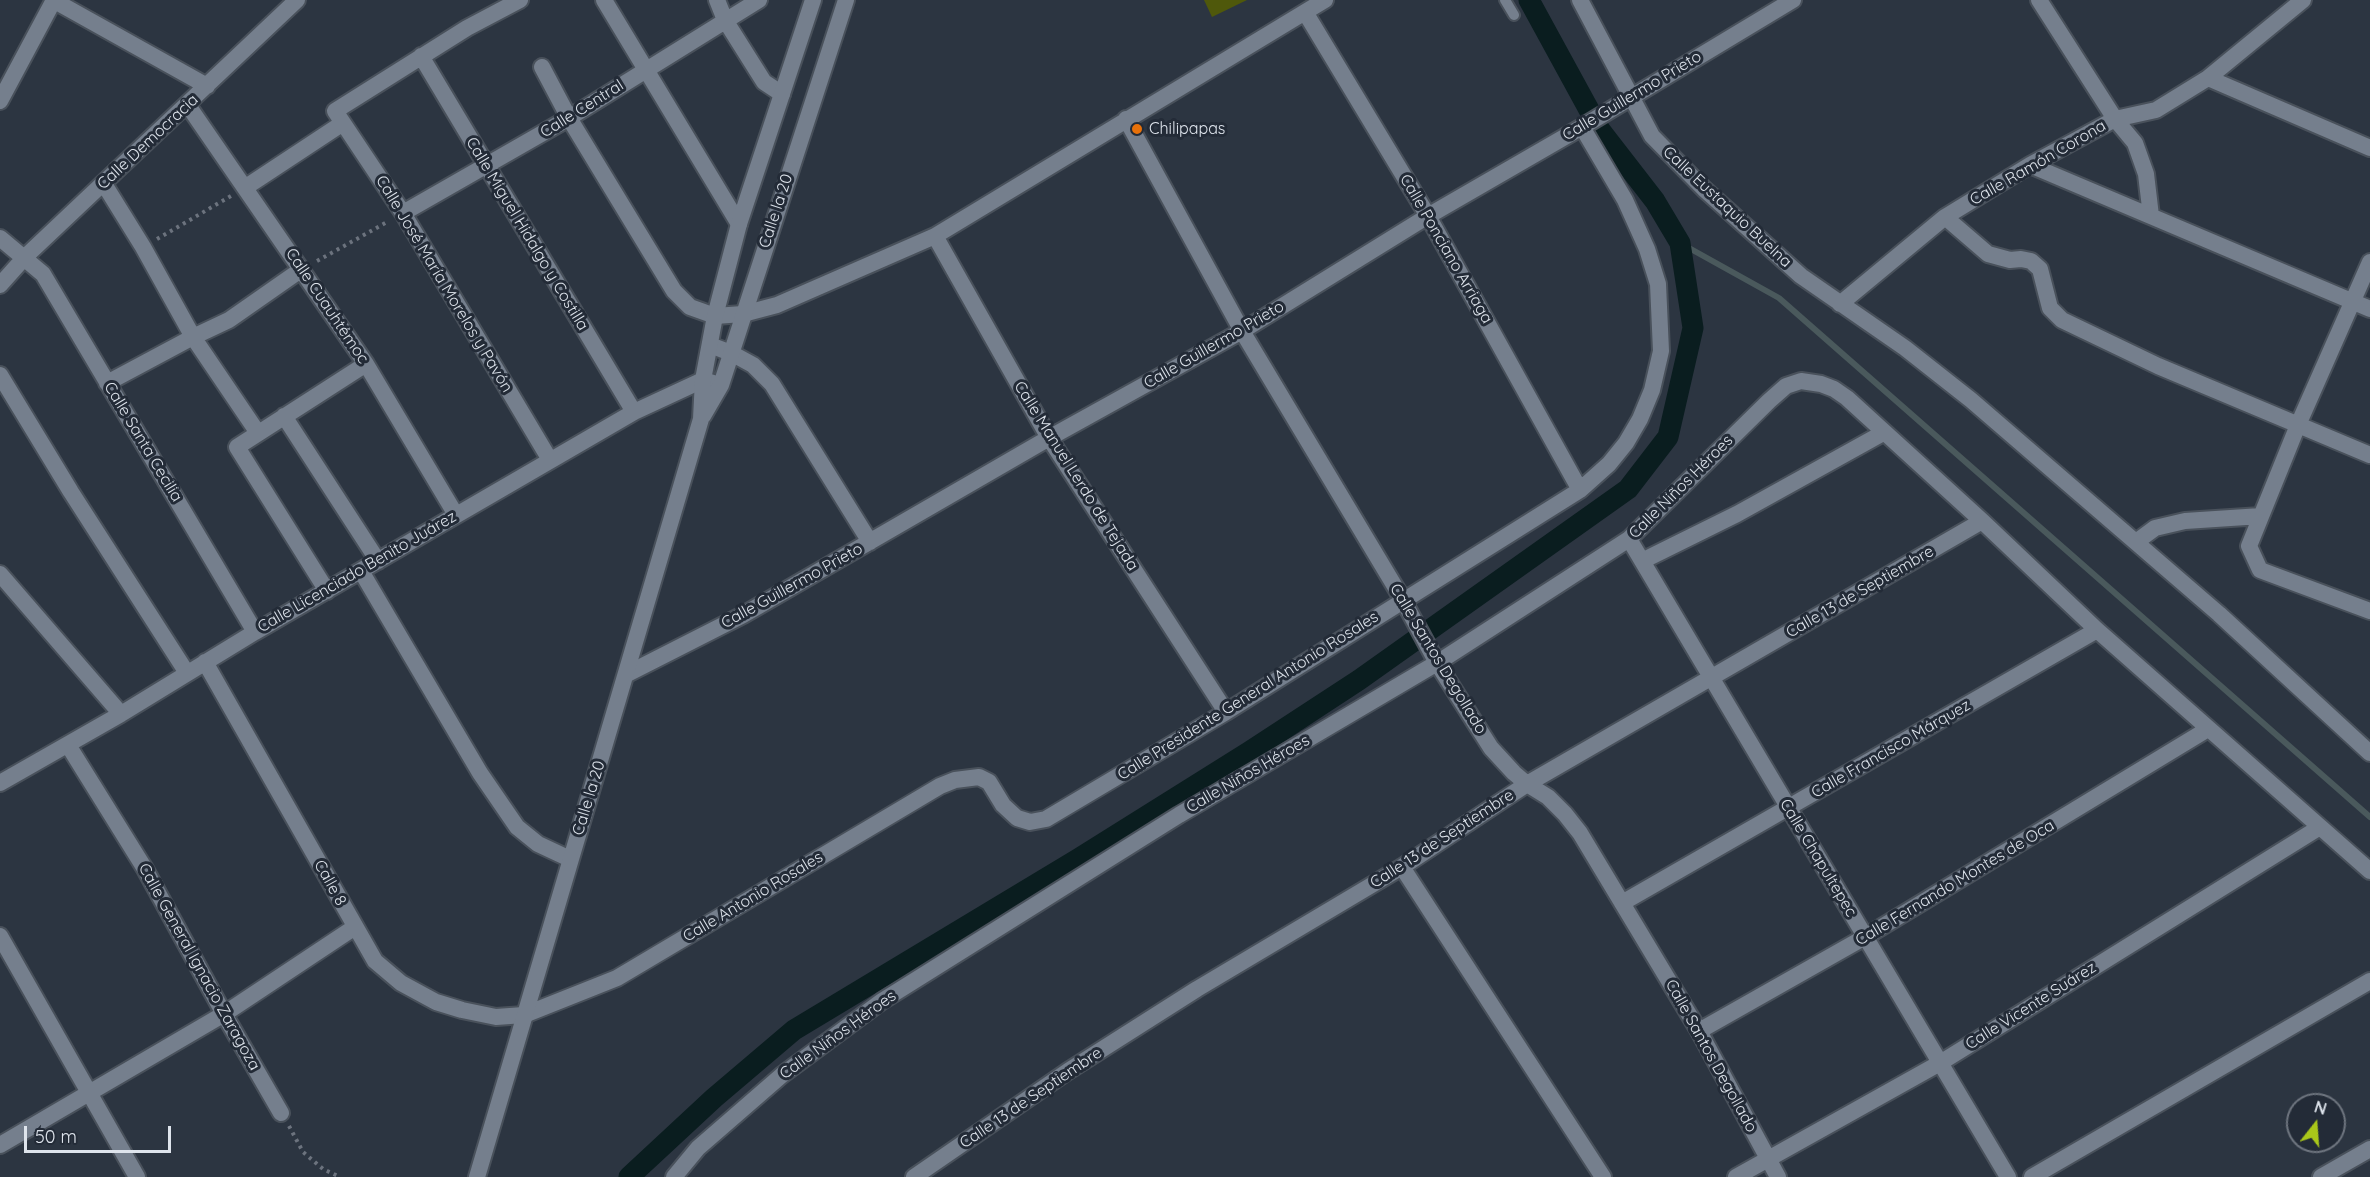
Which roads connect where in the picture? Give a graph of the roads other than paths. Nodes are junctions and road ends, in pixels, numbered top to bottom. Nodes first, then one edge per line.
1 (53, 0) edge
2 (297, 0) edge
3 (520, 0) edge
4 (604, 0) edge
5 (717, 0) edge
6 (759, 0) edge
7 (813, 0) edge
8 (846, 0) edge
9 (1325, 0) edge
10 (1505, 0) edge
11 (1580, 0) edge
12 (2039, 0) edge
13 (2303, 0) edge
14 (1790, 1) edge
15 (1305, 12) junction
16 (1515, 15) dead end
17 (725, 20) junction
18 (421, 56) junction
19 (542, 67) dead end
20 (646, 70) junction
21 (2208, 78) junction
22 (207, 86) junction
23 (782, 94) junction
24 (1628, 99) junction
25 (0, 101) edge
26 (187, 104) junction
27 (339, 117) junction
28 (569, 118) junction
29 (1126, 119) junction
30 (2115, 119) junction
31 (1585, 125) junction
32 (2370, 148) edge
33 (2030, 165) junction
34 (487, 167) junction
35 (104, 184) junction
36 (246, 187) junction
37 (403, 213) junction
38 (1428, 216) junction
39 (2151, 216) junction
40 (1945, 217) junction
41 (739, 224) junction
42 (935, 236) junction
43 (0, 238) edge
44 (25, 257) junction
45 (2370, 262) edge
46 (302, 269) junction
47 (0, 285) edge
48 (2353, 302) junction
49 (1840, 304) junction
50 (2370, 309) edge
51 (743, 314) junction
52 (716, 316) junction
53 (1242, 331) junction
54 (193, 337) junction
55 (710, 345) junction
56 (731, 353) junction
57 (366, 364) junction
58 (0, 375) edge
59 (703, 380) junction
60 (107, 383) junction
61 (721, 385) junction
62 (634, 412) junction
63 (284, 416) junction
64 (701, 419) junction
65 (2298, 425) junction
66 (258, 433) junction
67 (1883, 433) junction
68 (1049, 438) junction
69 (2370, 455) edge
70 (550, 460) junction
71 (1581, 490) junction
72 (456, 515) junction
73 (2261, 516) junction
74 (1982, 520) junction
75 (1629, 539) junction
76 (870, 542) junction
77 (2136, 542) junction
78 (378, 561) junction
79 (1642, 561) junction
80 (361, 572) junction
81 (0, 574) edge
82 (327, 591) junction
83 (1406, 604) junction
84 (2370, 610) edge
85 (2097, 630) junction
86 (255, 632) junction
87 (1434, 656) junction
88 (205, 662) junction
89 (187, 673) junction
90 (627, 674) junction
91 (1712, 679) junction
92 (1226, 712) junction
93 (121, 714) junction
94 (2208, 729) junction
95 (68, 745) junction
96 (2370, 753) edge
97 (979, 777) joint
98 (0, 783) edge
99 (1527, 784) junction
100 (1789, 808) junction
101 (2320, 827) junction
102 (570, 859) junction
103 (1402, 867) junction
104 (2370, 871) edge
105 (1622, 903) junction
106 (355, 927) junction
107 (0, 936) edge
108 (1865, 937) junction
109 (2370, 981) edge
110 (224, 1014) junction
111 (524, 1015) junction
112 (1699, 1031) junction
113 (1940, 1063) junction
114 (90, 1092) junction
115 (281, 1113) road end
116 (0, 1145) edge
117 (2370, 1149) edge
118 (1767, 1158) junction
119 (137, 1177) edge
120 (477, 1177) edge
121 (674, 1177) edge
122 (914, 1177) edge
123 (1603, 1177) edge
124 (1736, 1177) edge
125 (1779, 1177) edge
126 (2008, 1177) edge
127 (2032, 1177) edge
128 (2321, 1177) edge

1 - 22 street
1 - 25 street
2 - 22 street, Calle Democracia
3 - 18 street
4 - 20 street
5 - 17 street
6 - 17 street, Calle Central
7 - 23 street, Calle la 20
8 - 51 street, Calle la 20
9 - 15 street
10 - 16 lane
11 - 24 street, Calle Eustaquio Buelna
12 - 30 street
13 - 21 street, Calle Ramón Corona
14 - 24 street, Calle Guillermo Prieto
15 - 29 street
15 - 38 street, Calle Ponciano Arriaga
17 - 20 street, Calle Central
17 - 23 street
18 - 27 street
18 - 34 street, Calle Miguel Hidalgo y Costilla
19 - 28 street
20 - 28 street, Calle Central
20 - 41 street
21 - 30 street, Calle Ramón Corona
21 - 32 street
22 - 26 street, Calle Democracia
23 - 41 street, Calle la 20
24 - 31 street, Calle Guillermo Prieto
24 - 49 street, Calle Eustaquio Buelna
26 - 35 street, Calle Democracia
26 - 36 street, Calle Cuauhtémoc
27 - 36 street
27 - 37 street, Calle José María Morelos y Pavón
28 - 34 street, Calle Central
28 - 52 street
29 - 42 street
29 - 53 street, Calle Santos Degollado
30 - 33 street, Calle Ramón Corona
30 - 39 street
31 - 38 street, Calle Guillermo Prieto
31 - 71 street, Calle Presidente General Antonio Rosales
33 - 39 street
33 - 40 street, Calle Ramón Corona
34 - 37 street, Calle Central
34 - 62 street, Calle Miguel Hidalgo y Costilla
35 - 44 street, Calle Democracia
35 - 54 street
36 - 46 street, Calle Cuauhtémoc
37 - 70 street, Calle José María Morelos y Pavón
38 - 53 street, Calle Guillermo Prieto
38 - 71 street, Calle Ponciano Arriaga
39 - 48 street
40 - 49 street, Calle Ramón Corona
40 - 65 street
41 - 52 street, Calle la 20
42 - 51 street
42 - 68 street, Calle Manuel Lerdo de Tejada
43 - 44 street, Calle Santa Cecilia
44 - 47 street, Calle Democracia
44 - 60 street, Calle Santa Cecilia
45 - 48 street
46 - 54 street
46 - 57 street, Calle Cuauhtémoc
48 - 50 street
48 - 65 street
49 - 77 street, Calle Eustaquio Buelna
51 - 52 street
51 - 56 street, Calle la 20
52 - 55 street, Calle la 20
53 - 68 street, Calle Guillermo Prieto
53 - 83 street, Calle Santos Degollado
54 - 60 street
54 - 66 street
55 - 56 street
55 - 59 street, Calle la 20
56 - 61 street, Calle la 20
56 - 76 street
57 - 63 street
57 - 72 street, Calle Cuauhtémoc
58 - 89 street
59 - 61 street
59 - 62 street, Calle Licenciado Benito Juárez
59 - 64 street, Calle la 20
60 - 86 street, Calle Santa Cecilia
61 - 64 street, Calle la 20
62 - 70 street, Calle Licenciado Benito Juárez
63 - 66 street
63 - 78 street
64 - 90 street, Calle la 20
65 - 69 street
65 - 73 street
66 - 82 street
67 - 74 street
67 - 75 street, Calle Niños Héroes
67 - 79 street, Calle Niños Héroes
68 - 76 street, Calle Guillermo Prieto
68 - 92 street, Calle Manuel Lerdo de Tejada
70 - 72 street, Calle Licenciado Benito Juárez
71 - 83 street, Calle Presidente General Antonio Rosales
72 - 78 street, Calle Licenciado Benito Juárez
73 - 77 street
73 - 84 street
74 - 85 street
74 - 91 street, Calle 13 de Septiembre
75 - 79 street, Calle Chapultepec
75 - 87 street, Calle Niños Héroes
76 - 90 street, Calle Guillermo Prieto
77 - 96 street, Calle Eustaquio Buelna
78 - 80 street, Calle Licenciado Benito Juárez
79 - 91 street, Calle Chapultepec
80 - 82 street, Calle Licenciado Benito Juárez
80 - 102 street
81 - 93 street
82 - 86 street, Calle Licenciado Benito Juárez
83 - 87 street, Calle Santos Degollado
83 - 92 street, Calle Presidente General Antonio Rosales
85 - 94 street
85 - 100 street, Calle Francisco Márquez
86 - 88 street, Calle Licenciado Benito Juárez
87 - 99 street, Calle Santos Degollado
87 - 121 street, Calle Niños Héroes
88 - 89 street, Calle Licenciado Benito Juárez
88 - 106 street, Calle 8
89 - 93 street, Calle Licenciado Benito Juárez
90 - 102 street, Calle la 20
91 - 99 street, Calle 13 de Septiembre
91 - 100 street, Calle Chapultepec
92 - 97 street, Calle Presidente General Antonio Rosales
93 - 95 street, Calle Licenciado Benito Juárez
94 - 101 street
94 - 108 street, Calle Fernando Montes de Oca
95 - 98 street, Calle Licenciado Benito Juárez
95 - 110 street, Calle General Ignacio Zaragoza
97 - 111 street, Calle Antonio Rosales
99 - 103 street, Calle 13 de Septiembre
99 - 105 street, Calle Santos Degollado
100 - 105 street, Calle Francisco Márquez
100 - 108 street, Calle Chapultepec
101 - 104 street
101 - 113 street, Calle Vicente Suárez
102 - 111 street, Calle la 20
103 - 122 street, Calle 13 de Septiembre
103 - 123 street
105 - 112 street, Calle Santos Degollado
106 - 110 street
106 - 111 street, Calle 8
107 - 114 street
108 - 112 street, Calle Fernando Montes de Oca
108 - 113 street, Calle Chapultepec
109 - 127 street
110 - 114 street
110 - 115 street, Calle General Ignacio Zaragoza
111 - 120 street, Calle la 20
112 - 118 street, Calle Santos Degollado
113 - 118 street, Calle Vicente Suárez
113 - 126 street, Calle Chapultepec
114 - 116 street
114 - 119 street
117 - 128 street
118 - 124 street, Calle Vicente Suárez
118 - 125 street, Calle Santos Degollado

